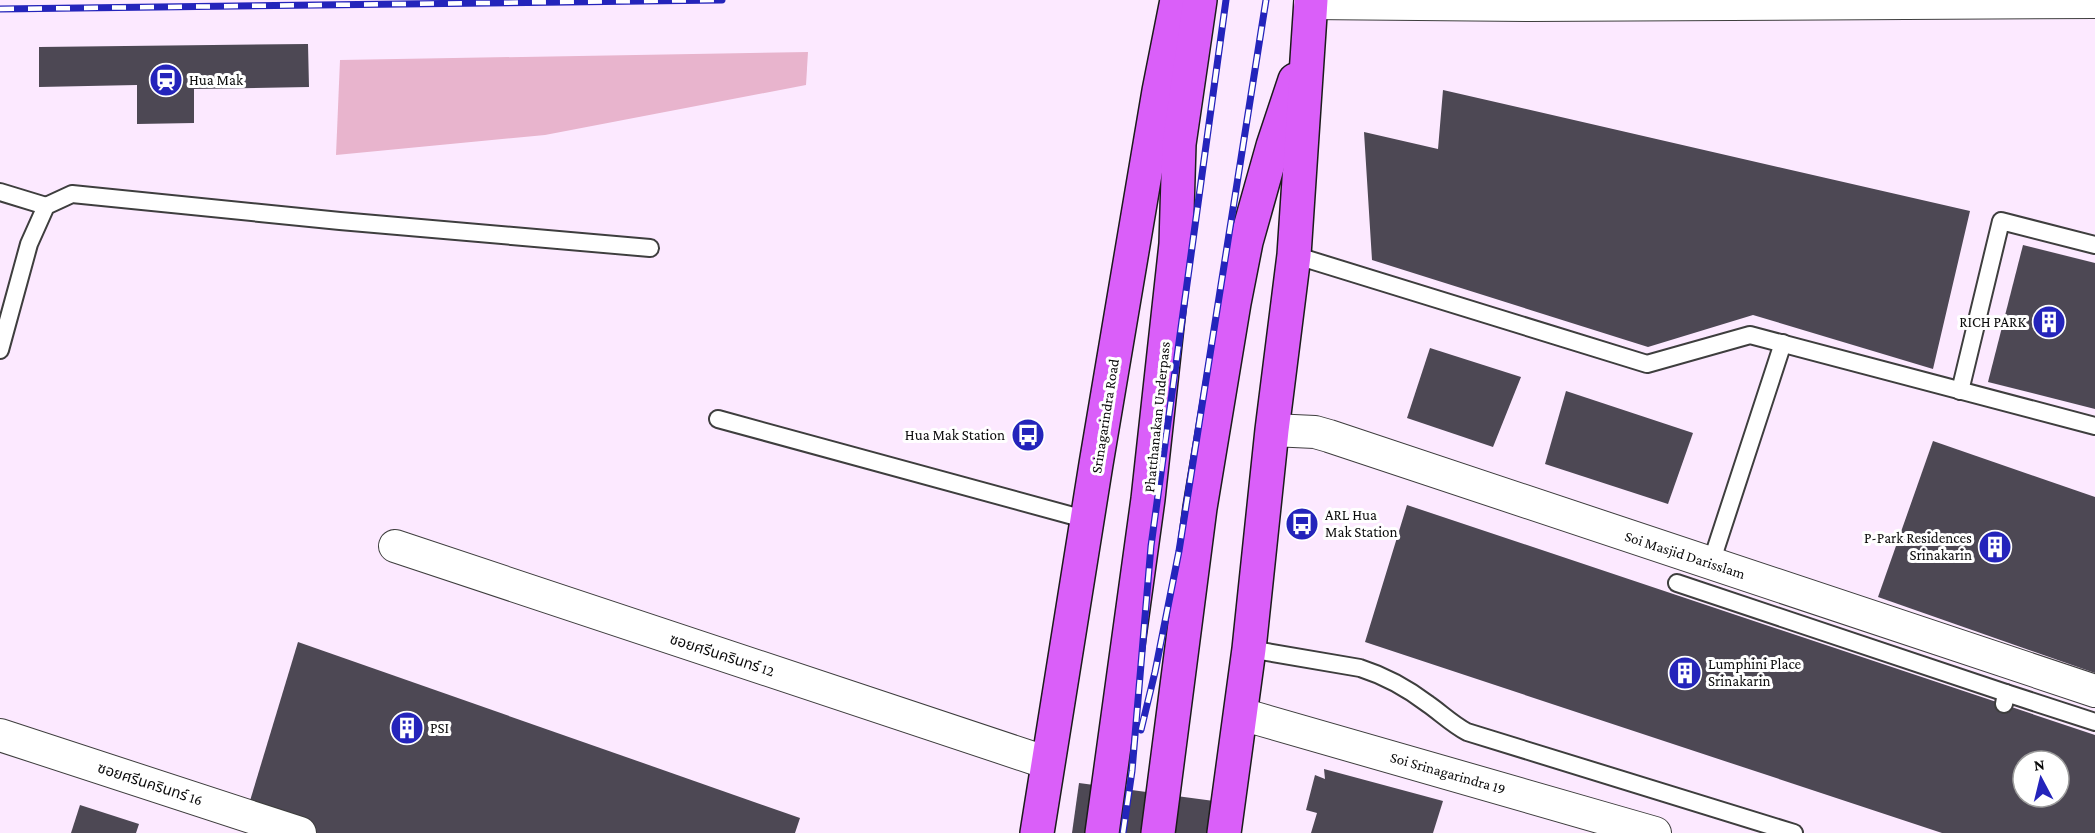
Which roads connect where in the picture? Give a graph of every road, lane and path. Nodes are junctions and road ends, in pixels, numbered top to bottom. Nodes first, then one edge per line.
1 (1177, 0) edge
2 (1200, 0) edge
3 (1310, 2) edge
4 (2095, 2) edge
5 (1310, 36) junction
6 (0, 192) edge
7 (46, 206) junction
8 (2095, 245) edge
9 (650, 248) dead end
10 (1294, 255) junction
11 (1783, 343) junction
12 (0, 350) edge
13 (1960, 391) junction
14 (718, 419) dead end
15 (2095, 426) edge
16 (1272, 430) junction
17 (1088, 520) junction
18 (395, 546) dead end
19 (1711, 563) junction
20 (1677, 583) dead end
21 (1249, 649) junction
22 (2095, 691) edge
23 (1241, 714) junction
24 (2095, 722) edge
25 (0, 735) edge
26 (1048, 763) junction
27 (300, 833) edge
28 (1037, 833) edge
29 (1102, 833) edge
30 (1158, 833) edge
31 (1224, 833) edge
32 (1655, 833) edge
33 (1794, 833) edge

1 - 17 main road, Srinagarindra Road
2 - 29 main road, Phatthanakan Underpass
3 - 4 street
3 - 5 main road
5 - 10 main road
5 - 30 main road
6 - 7 lane
7 - 9 lane
7 - 12 lane
8 - 13 lane
10 - 11 lane
10 - 16 main road
11 - 13 lane
11 - 19 lane
13 - 15 lane
14 - 17 lane
16 - 19 street, Soi Masjid Darisslam
16 - 21 main road
17 - 26 main road, Srinagarindra Road
18 - 26 street, ซอยศรีนครินทร์ 12
19 - 22 street, Soi Masjid Darisslam
20 - 24 lane
21 - 23 main road
21 - 33 lane
23 - 31 main road
23 - 32 street, Soi Srinagarindra 19
25 - 27 street, ซอยศรีนครินทร์ 16
26 - 28 main road, Srinagarindra Road

